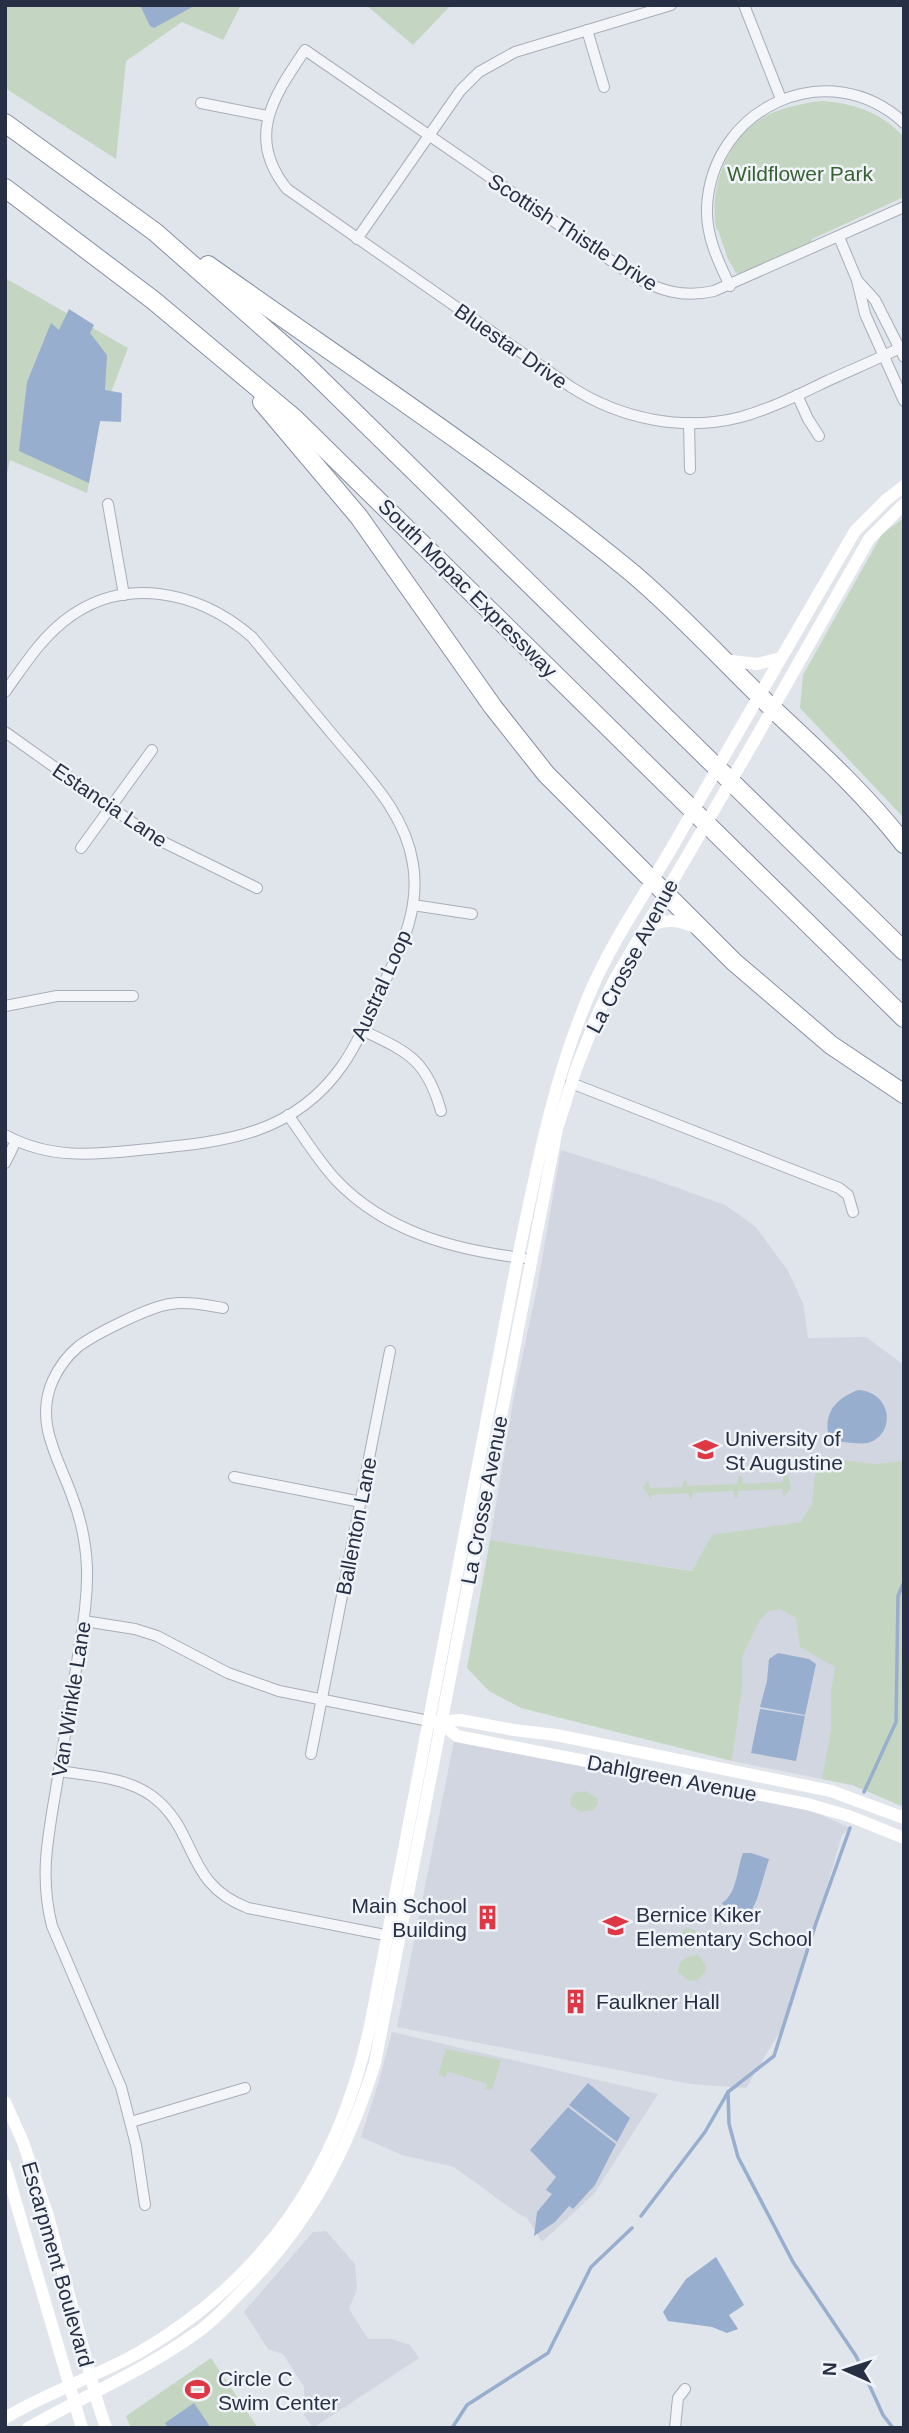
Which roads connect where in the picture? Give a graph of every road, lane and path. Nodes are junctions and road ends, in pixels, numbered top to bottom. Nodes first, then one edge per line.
1 (671, 5) edge
2 (744, 5) edge
3 (587, 30) junction
4 (304, 50) joint
5 (604, 87) dead end
6 (781, 99) junction
7 (201, 103) dead end
8 (267, 116) junction
9 (5, 123) edge
10 (904, 123) edge
11 (429, 136) junction
12 (5, 188) edge
13 (904, 207) edge
14 (155, 232) junction
15 (839, 237) junction
16 (357, 239) junction
17 (858, 280) junction
18 (730, 285) junction
19 (902, 350) edge
20 (883, 356) junction
21 (227, 363) junction
22 (797, 395) junction
23 (904, 401) edge
24 (690, 423) junction
25 (819, 436) dead end
26 (690, 469) dead end
27 (904, 485) edge
28 (108, 504) dead end
29 (904, 504) edge
30 (124, 595) junction
31 (781, 658) junction
32 (723, 660) junction
33 (5, 692) edge
34 (766, 702) junction
35 (5, 732) edge
36 (152, 750) dead end
37 (110, 808) junction
38 (904, 844) edge
39 (81, 848) dead end
40 (660, 885) junction
41 (257, 888) dead end
42 (413, 905) junction
43 (472, 914) dead end
44 (646, 929) junction
45 (706, 933) junction
46 (904, 951) edge
47 (133, 996) dead end
48 (5, 1006) edge
49 (904, 1018) edge
50 (362, 1030) junction
51 (571, 1083) junction
52 (904, 1094) edge
53 (441, 1111) dead end
54 (288, 1115) junction
55 (5, 1135) edge
56 (16, 1141) junction
57 (5, 1163) edge
58 (853, 1212) dead end
59 (524, 1258) junction
60 (223, 1308) dead end
61 (390, 1352) dead end
62 (233, 1477) dead end
63 (361, 1502) junction
64 (84, 1621) junction
65 (322, 1701) junction
66 (435, 1722) junction
67 (311, 1754) dead end
68 (59, 1771) junction
69 (904, 1818) edge
70 (904, 1838) edge
71 (393, 1937) junction
72 (245, 2088) dead end
73 (5, 2102) edge
74 (131, 2123) junction
75 (339, 2146) junction
76 (5, 2165) edge
77 (145, 2205) dead end
78 (207, 2305) junction
79 (215, 2318) junction
80 (90, 2375) junction
81 (69, 2386) junction
82 (685, 2389) dead end
83 (95, 2392) junction
84 (74, 2403) junction
85 (5, 2418) edge
86 (28, 2428) edge
87 (82, 2428) edge
88 (106, 2428) edge
89 (675, 2428) edge

1 - 3 street
2 - 6 street
3 - 5 street
3 - 11 street
4 - 8 street, Bluestar Drive
4 - 11 street, Scottish Thistle Drive
6 - 10 street
6 - 18 street
7 - 8 street
8 - 16 street, Bluestar Drive
9 - 14 highway
11 - 16 street
11 - 18 street, Scottish Thistle Drive
12 - 21 highway, South Mopac Expressway
13 - 15 street, Scottish Thistle Drive
14 - 32 highway
14 - 46 highway
15 - 17 street
15 - 18 street, Scottish Thistle Drive
16 - 24 street, Bluestar Drive
17 - 19 street
17 - 20 street
19 - 20 street, Bluestar Drive
20 - 22 street, Bluestar Drive
20 - 23 street
21 - 40 highway
21 - 49 highway, South Mopac Expressway
22 - 24 street, Bluestar Drive
22 - 25 street
24 - 26 street
27 - 31 street
28 - 30 street
29 - 34 street, La Crosse Avenue
30 - 33 street, Austral Loop
30 - 42 street, Austral Loop
31 - 32 street
31 - 34 street
32 - 34 highway
34 - 38 highway
34 - 40 street, La Crosse Avenue, bridge
34 - 40 street, La Crosse Avenue, bridge
35 - 37 street, Estancia Lane
36 - 37 street
37 - 39 street
37 - 41 street, Estancia Lane
40 - 44 street, La Crosse Avenue
40 - 45 highway
40 - 59 street, La Crosse Avenue
42 - 43 street
42 - 50 street, Austral Loop
44 - 45 street
44 - 51 street, La Crosse Avenue
45 - 52 highway
47 - 48 street
50 - 53 street
50 - 54 street, Austral Loop
51 - 58 street
51 - 59 street, La Crosse Avenue
54 - 56 street, Austral Loop
54 - 59 street
55 - 56 street, Austral Loop
56 - 57 street
59 - 66 street, La Crosse Avenue
60 - 64 street, Van Winkle Lane
61 - 63 street, Ballenton Lane
62 - 63 street
63 - 65 street, Ballenton Lane
64 - 65 street, Dahlgreen Avenue
64 - 68 street, Van Winkle Lane
65 - 66 street, Dahlgreen Avenue
65 - 67 street, Ballenton Lane
66 - 69 street, Dahlgreen Avenue
66 - 70 street, Dahlgreen Avenue
66 - 71 street, La Crosse Avenue
68 - 71 street
68 - 74 street, Van Winkle Lane
71 - 75 street, La Crosse Avenue
72 - 74 street
73 - 80 street, Escarpment Boulevard
74 - 77 street, Van Winkle Lane
75 - 78 street, La Crosse Avenue
75 - 79 street, La Crosse Avenue
76 - 81 street, Escarpment Boulevard
78 - 79 street
78 - 80 street, La Crosse Avenue
79 - 83 street, La Crosse Avenue
80 - 81 street, La Crosse Avenue
80 - 83 street, Escarpment Boulevard
81 - 84 street, Escarpment Boulevard
81 - 85 street, La Crosse Avenue
82 - 89 street
83 - 84 street, La Crosse Avenue
83 - 88 street, Escarpment Boulevard
84 - 86 street, La Crosse Avenue
84 - 87 street, Escarpment Boulevard

